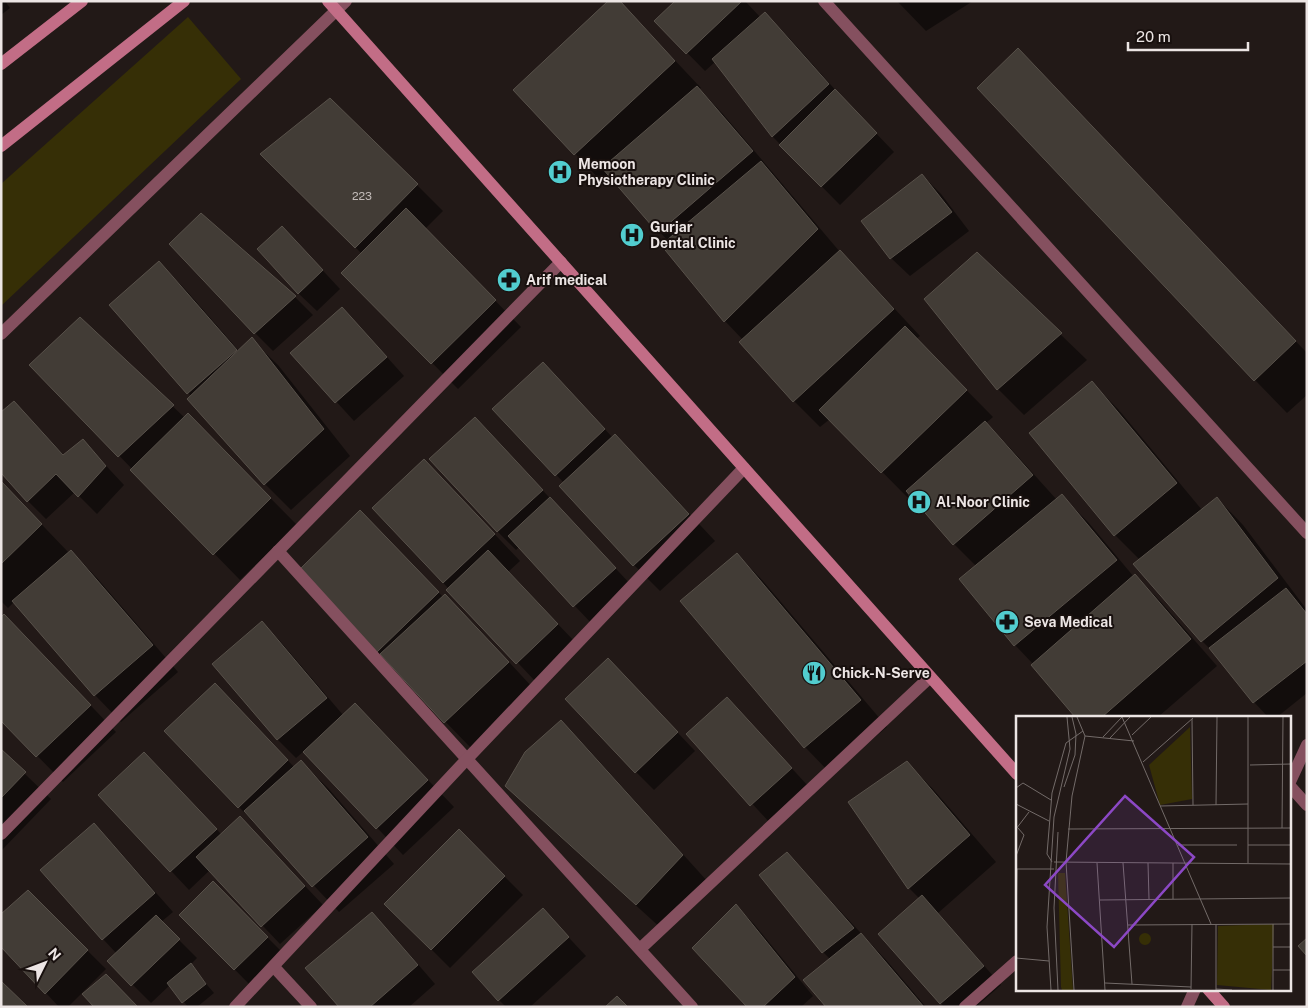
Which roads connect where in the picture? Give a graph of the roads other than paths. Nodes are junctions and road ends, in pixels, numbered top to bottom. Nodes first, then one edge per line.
1 (82, 1) edge
2 (184, 1) edge
3 (346, 1) edge
4 (824, 1) edge
5 (332, 6) edge
6 (1, 64) edge
7 (1, 146) edge
8 (561, 262) junction
9 (1, 334) edge
10 (744, 468) junction
11 (1307, 533) edge
12 (278, 551) junction
13 (930, 677) junction
14 (1307, 745) edge
15 (467, 759) junction
16 (1016, 773) edge
17 (1290, 783) edge
18 (1290, 786) edge
19 (1307, 804) edge
20 (1, 834) edge
21 (640, 949) junction
22 (1016, 962) edge
23 (274, 966) junction
24 (1195, 990) edge
25 (1209, 990) edge
26 (235, 1007) edge
27 (311, 1007) edge
28 (692, 1007) edge
29 (965, 1007) edge
30 (1187, 1007) edge
31 (1224, 1007) edge

1 - 6 main road
2 - 7 main road
3 - 5 street
4 - 11 street
5 - 8 main road
5 - 9 street
8 - 10 main road
8 - 12 street
10 - 13 main road
10 - 15 street
12 - 15 street
12 - 20 street
13 - 16 main road
13 - 21 street
14 - 17 street
15 - 21 street
15 - 23 street
18 - 19 street
21 - 28 street
22 - 29 street
23 - 26 street
23 - 27 street
24 - 30 street
25 - 31 main road

